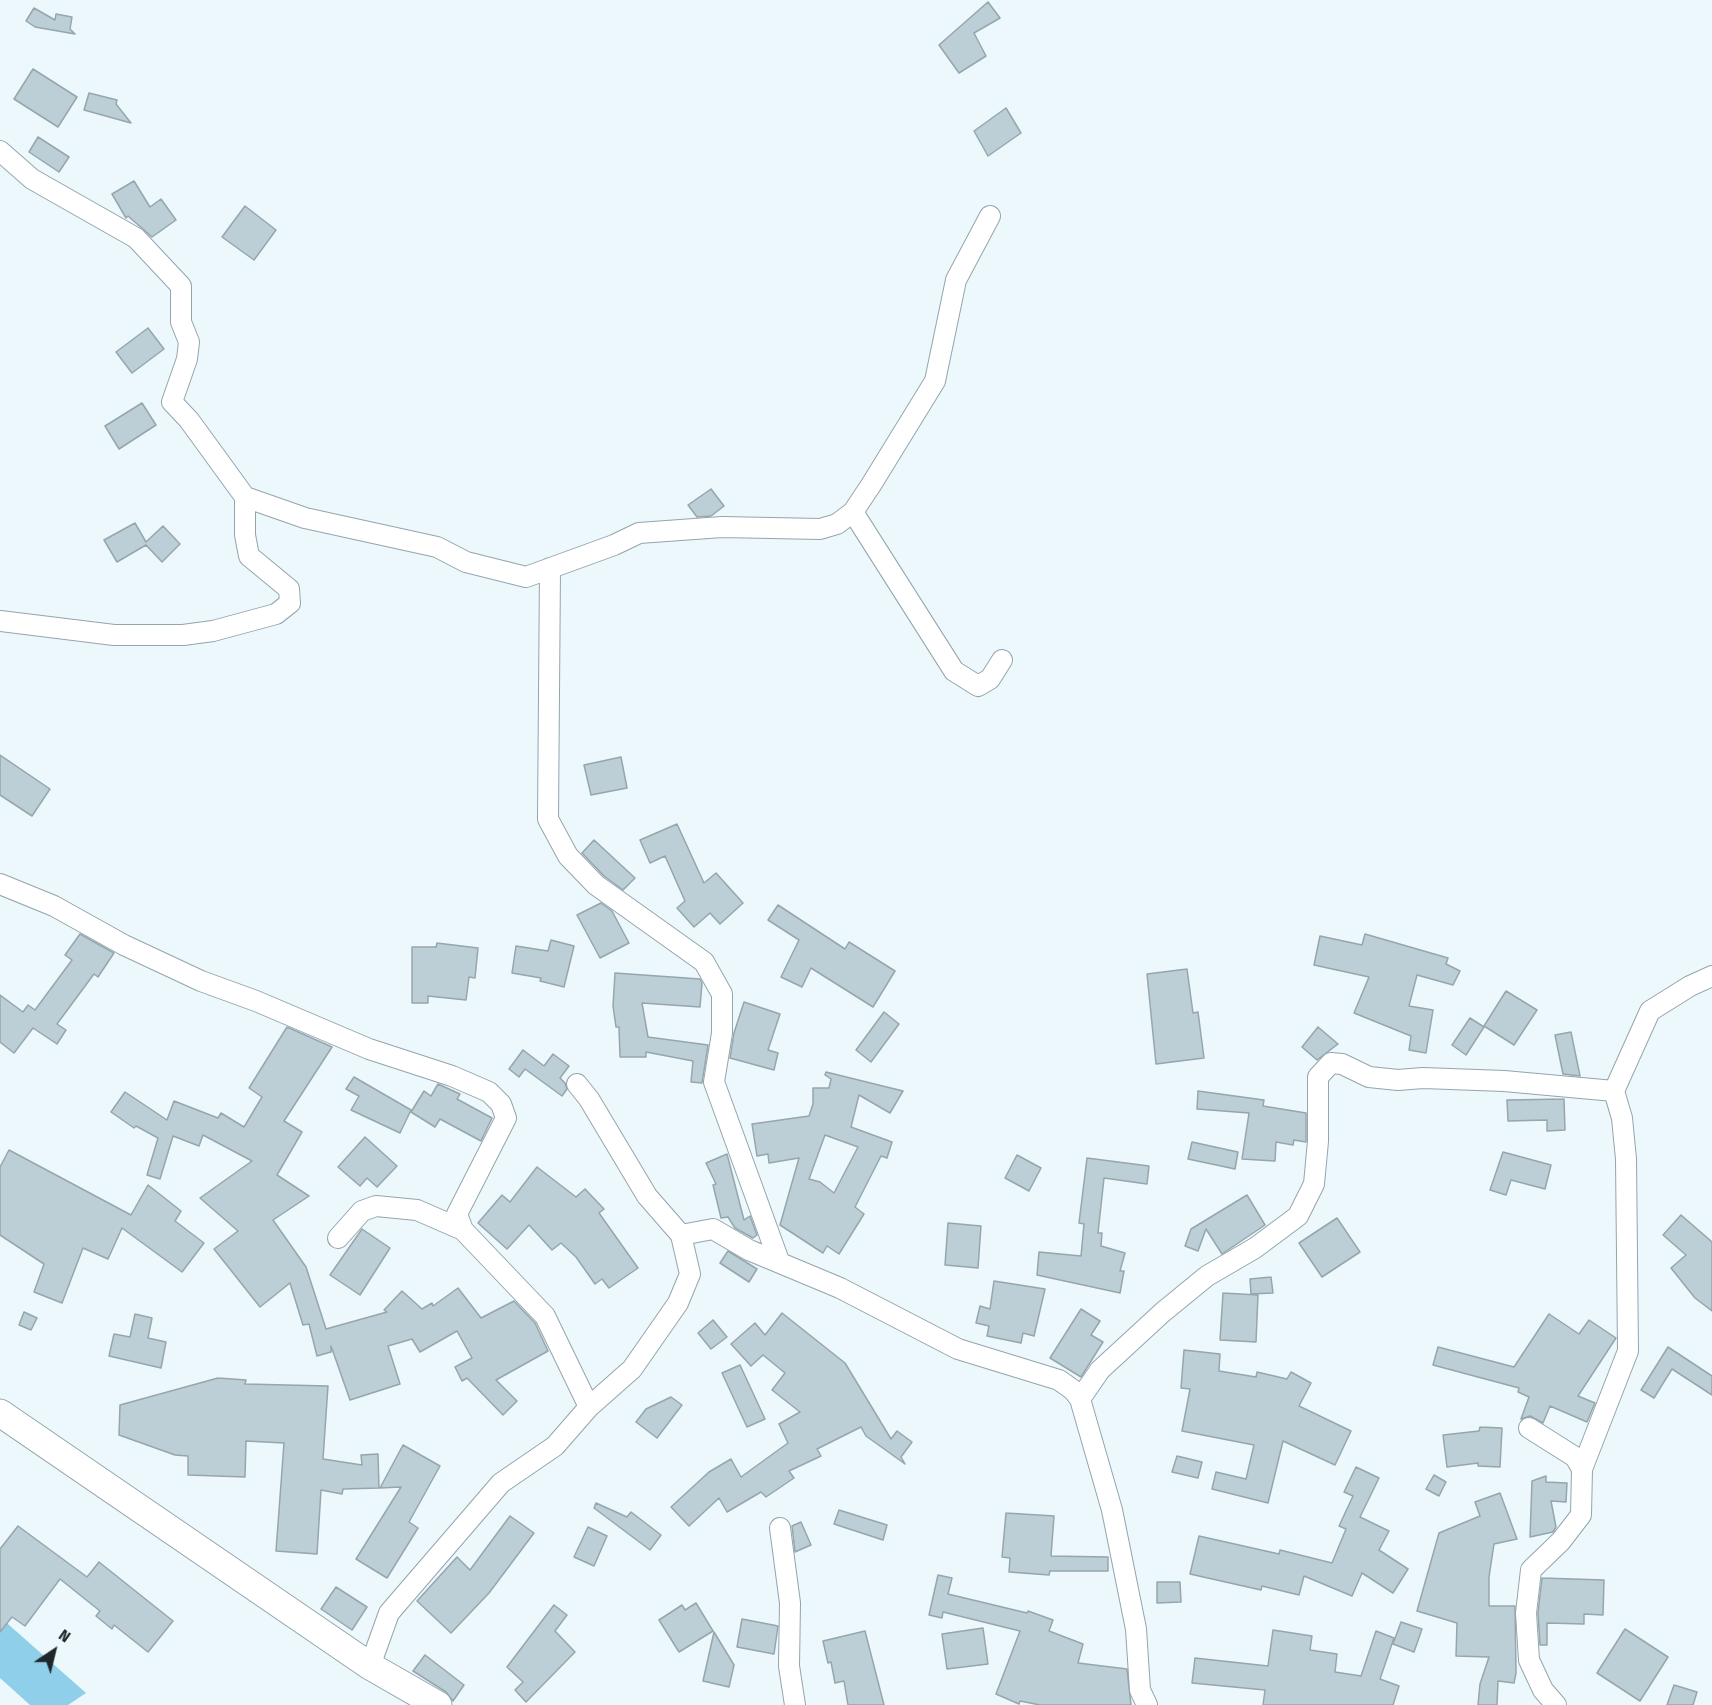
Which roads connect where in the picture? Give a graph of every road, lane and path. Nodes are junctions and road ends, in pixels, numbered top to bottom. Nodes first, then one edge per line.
1 (0, 151) edge
2 (990, 216) dead end
3 (245, 497) junction
4 (853, 512) junction
5 (549, 568) junction
6 (0, 621) edge
7 (1002, 660) dead end
8 (0, 884) edge
9 (1712, 976) edge
10 (577, 1084) dead end
11 (1614, 1091) junction
12 (463, 1230) junction
13 (681, 1235) junction
14 (338, 1238) dead end
15 (779, 1261) junction
16 (1080, 1400) junction
17 (589, 1407) junction
18 (0, 1413) edge
19 (1529, 1428) dead end
20 (1582, 1469) junction
21 (780, 1528) dead end
22 (370, 1665) junction
23 (438, 1705) edge
24 (795, 1705) edge
25 (1147, 1705) edge
26 (1556, 1705) edge

1 - 3 street
2 - 4 street
3 - 5 street
3 - 6 street
4 - 5 street
4 - 7 street
5 - 15 street
8 - 12 street
9 - 11 street
10 - 13 street
11 - 16 street
11 - 20 street
12 - 14 street
12 - 17 street
13 - 15 street
13 - 17 street
15 - 16 street
16 - 25 street
17 - 22 street
18 - 22 main road
19 - 20 street
20 - 26 street
21 - 24 street
22 - 23 main road

